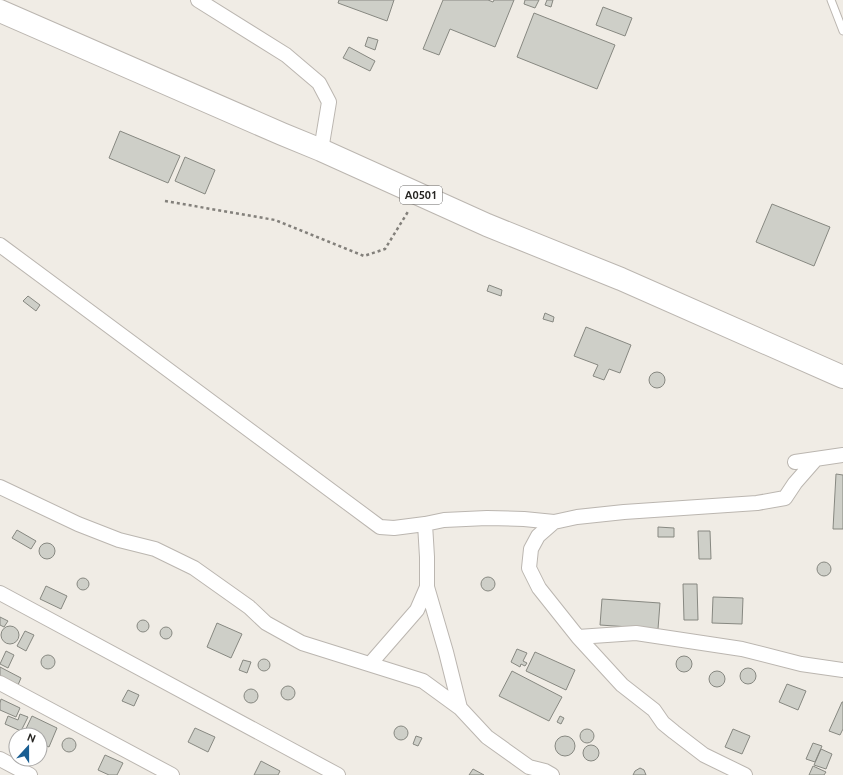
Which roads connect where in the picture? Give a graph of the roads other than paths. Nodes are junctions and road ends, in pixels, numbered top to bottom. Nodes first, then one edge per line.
1 (198, 0) edge
2 (831, 0) edge
3 (0, 11) edge
4 (843, 31) edge
5 (321, 150) junction
6 (0, 245) edge
7 (843, 377) edge
8 (843, 456) edge
9 (816, 459) junction
10 (795, 462) dead end
11 (0, 487) edge
12 (554, 522) junction
13 (425, 524) junction
14 (427, 587) junction
15 (0, 593) edge
16 (578, 637) junction
17 (370, 664) junction
18 (843, 670) edge
19 (0, 683) edge
20 (460, 708) junction
21 (0, 759) edge
22 (30, 775) edge
23 (172, 775) edge
24 (338, 775) edge
25 (552, 775) edge
26 (745, 775) edge

1 - 5 street
2 - 4 lane
3 - 5 highway, A0501
5 - 7 highway, A0501
6 - 13 street
8 - 9 street
9 - 10 street
9 - 12 street
11 - 17 street
12 - 13 street
12 - 16 street
13 - 14 street
14 - 17 street
14 - 20 street
15 - 24 street
16 - 18 street
16 - 26 street
17 - 20 street
19 - 23 street
20 - 25 street
21 - 22 street

